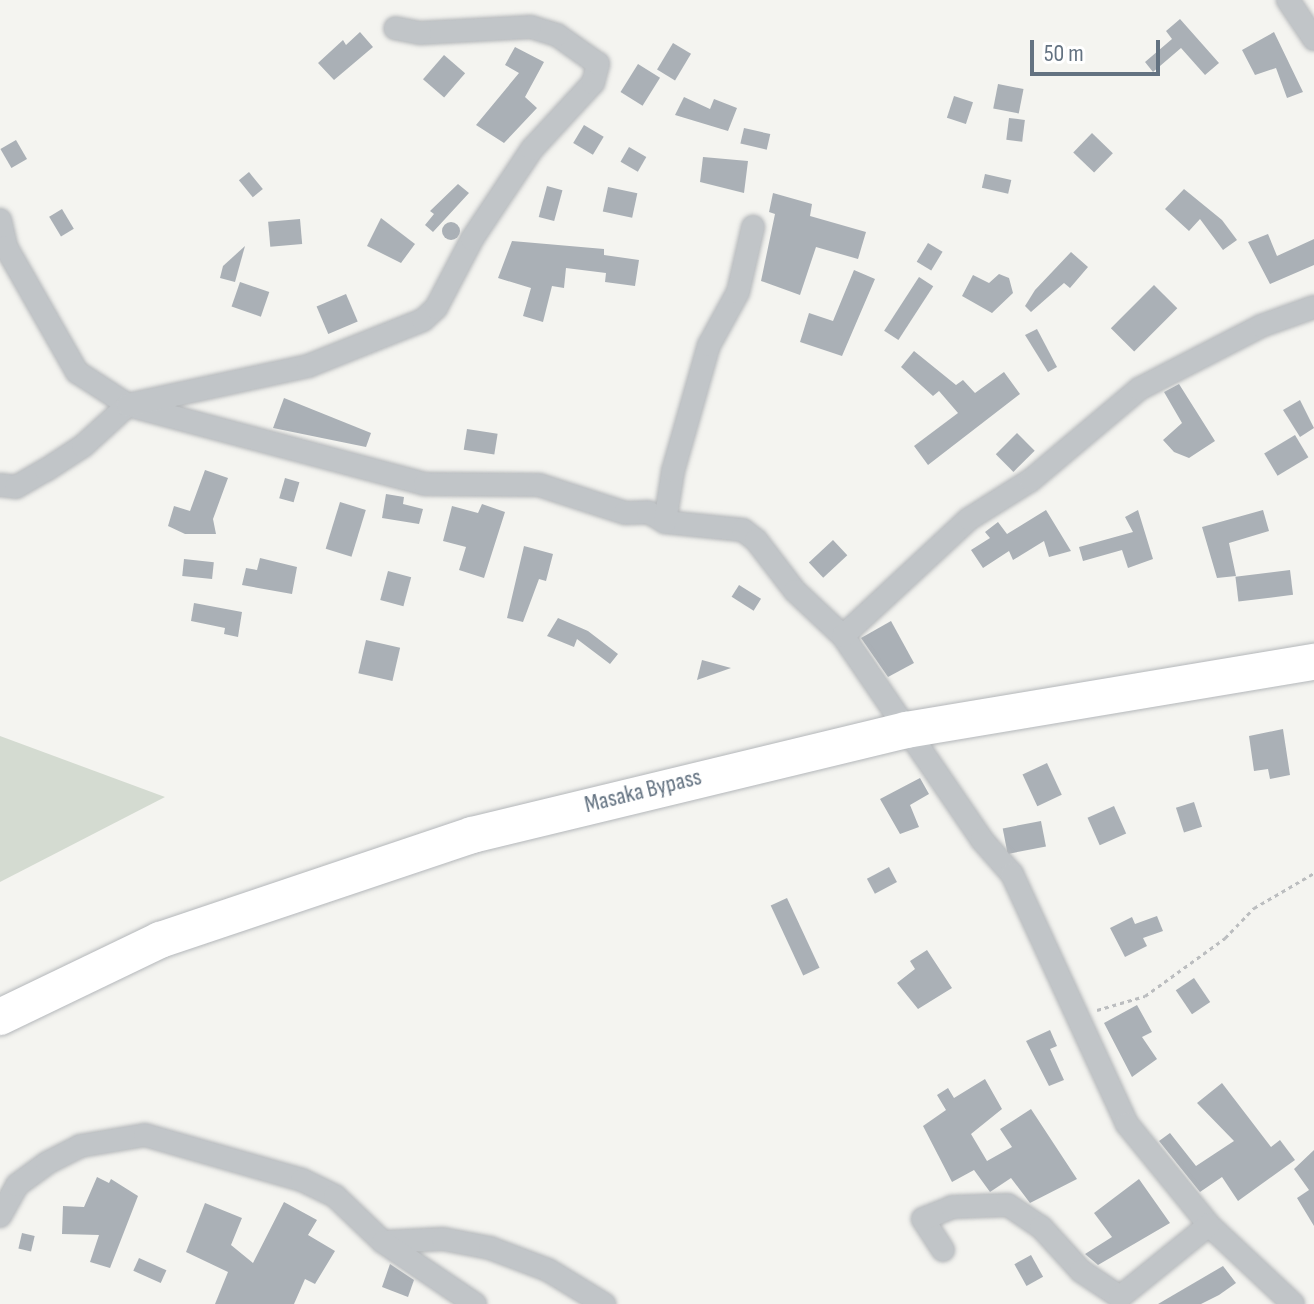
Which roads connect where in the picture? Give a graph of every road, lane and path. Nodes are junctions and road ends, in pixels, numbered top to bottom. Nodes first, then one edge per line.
1 (1288, 0) edge
2 (395, 28) dead end
3 (1314, 39) edge
4 (0, 220) edge
5 (753, 227) dead end
6 (1314, 307) edge
7 (128, 405) junction
8 (0, 485) edge
9 (665, 522) junction
10 (843, 636) junction
11 (1314, 662) edge
12 (906, 730) junction
13 (1314, 873) edge
14 (1102, 1009) dead end
15 (0, 1017) edge
16 (0, 1216) edge
17 (1209, 1225) junction
18 (383, 1242) junction
19 (943, 1250) dead end
20 (475, 1304) edge
21 (604, 1304) edge
22 (1293, 1304) edge

1 - 3 street
2 - 7 street
4 - 7 street
5 - 9 street
6 - 10 street
7 - 8 street
7 - 9 street
9 - 10 street
10 - 12 street
11 - 12 highway, Masaka Bypass
12 - 15 highway, Masaka Bypass
12 - 17 street
13 - 14 path
16 - 18 street
17 - 19 street
17 - 22 street
18 - 20 street
18 - 21 street

